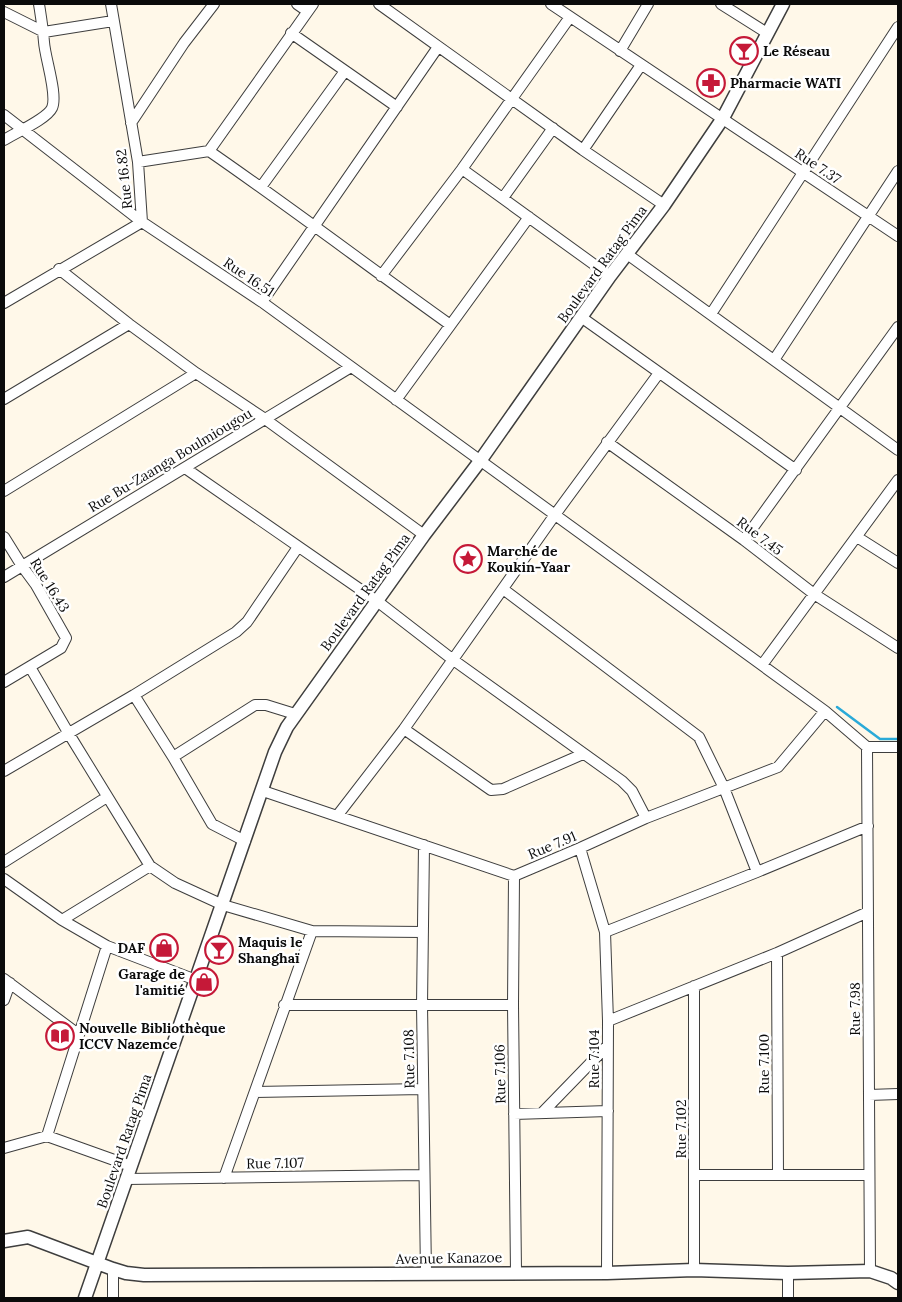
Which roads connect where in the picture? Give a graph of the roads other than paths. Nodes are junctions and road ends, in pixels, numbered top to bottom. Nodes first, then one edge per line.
1 (39, 4) edge
2 (214, 4) edge
3 (297, 4) edge
4 (379, 4) edge
5 (550, 4) edge
6 (648, 4) edge
7 (721, 4) edge
8 (783, 4) edge
9 (112, 5) edge
10 (310, 8) edge
11 (4, 12) edge
12 (570, 17) junction
13 (114, 21) junction
14 (898, 27) edge
15 (44, 32) junction
16 (291, 33) junction
17 (767, 33) junction
18 (438, 47) junction
19 (620, 51) junction
20 (641, 65) junction
21 (345, 71) junction
22 (511, 97) junction
23 (397, 107) junction
24 (4, 115) edge
25 (723, 118) junction
26 (131, 123) junction
27 (553, 128) junction
28 (23, 129) junction
29 (4, 140) edge
30 (583, 150) junction
31 (209, 151) junction
32 (138, 162) junction
33 (462, 168) junction
34 (898, 171) edge
35 (803, 173) junction
36 (261, 187) junction
37 (503, 198) junction
38 (664, 205) junction
39 (868, 216) junction
40 (529, 217) junction
41 (142, 222) junction
42 (315, 226) junction
43 (898, 236) edge
44 (627, 254) junction
45 (59, 269) junction
46 (381, 276) junction
47 (610, 276) junction
48 (262, 302) junction
49 (4, 303) edge
50 (711, 314) junction
51 (581, 317) junction
52 (128, 324) junction
53 (449, 324) junction
54 (898, 327) edge
55 (774, 360) junction
56 (351, 367) junction
57 (196, 373) junction
58 (659, 373) junction
59 (4, 399) edge
60 (396, 400) junction
61 (841, 409) junction
62 (265, 419) junction
63 (607, 442) junction
64 (898, 450) edge
65 (480, 461) junction
66 (186, 468) junction
67 (796, 470) junction
68 (898, 480) edge
69 (4, 491) edge
70 (554, 516) junction
71 (424, 535) junction
72 (857, 536) junction
73 (4, 537) edge
74 (744, 540) junction
75 (298, 547) junction
76 (898, 563) edge
77 (22, 566) junction
78 (4, 577) edge
79 (503, 589) junction
80 (814, 594) junction
81 (377, 601) junction
82 (898, 648) edge
83 (452, 659) junction
84 (762, 665) junction
85 (30, 666) junction
86 (4, 682) edge
87 (134, 695) junction
88 (825, 711) junction
89 (295, 714) junction
90 (404, 729) junction
91 (69, 734) junction
92 (867, 747) junction
93 (898, 747) edge
94 (583, 754) junction
95 (173, 757) junction
96 (4, 771) edge
97 (724, 788) junction
98 (263, 791) junction
99 (107, 797) junction
100 (337, 816) junction
101 (646, 818) junction
102 (868, 826) junction
103 (245, 841) junction
104 (424, 845) junction
105 (580, 848) junction
106 (4, 862) edge
107 (150, 866) junction
108 (757, 872) junction
109 (514, 876) junction
110 (4, 879) edge
111 (223, 905) junction
112 (868, 912) junction
113 (62, 920) junction
114 (312, 930) junction
115 (423, 932) junction
116 (605, 932) junction
117 (107, 946) junction
118 (777, 953) junction
119 (196, 980) junction
120 (7, 981) edge
121 (694, 986) junction
122 (4, 1000) edge
123 (284, 1005) junction
124 (422, 1005) junction
125 (513, 1005) junction
126 (608, 1021) junction
127 (78, 1034) junction
128 (608, 1045) junction
129 (423, 1089) junction
130 (254, 1092) junction
131 (869, 1094) junction
132 (898, 1094) edge
133 (608, 1111) junction
134 (542, 1113) junction
135 (514, 1114) junction
136 (47, 1136) junction
137 (4, 1148) edge
138 (131, 1166) junction
139 (424, 1175) junction
140 (778, 1175) junction
141 (869, 1175) junction
142 (695, 1176) junction
143 (224, 1178) junction
144 (126, 1179) junction
145 (4, 1241) edge
146 (97, 1262) junction
147 (113, 1268) junction
148 (694, 1270) junction
149 (870, 1271) junction
150 (516, 1272) junction
151 (426, 1273) junction
152 (607, 1273) junction
153 (788, 1273) junction
154 (898, 1283) edge
155 (85, 1298) edge
156 (113, 1298) edge
157 (788, 1298) edge

1 - 15 street
2 - 26 street
3 - 10 street
4 - 18 street
5 - 12 street, Rue 7.37
6 - 19 street
7 - 17 street
8 - 17 street, Boulevard Ratag Pima
9 - 13 street, Rue 16.82
10 - 16 street
11 - 15 street
12 - 19 street, Rue 7.37
12 - 22 street
13 - 15 street
13 - 26 street, Rue 16.82
14 - 35 street
15 - 28 street
16 - 21 street
16 - 31 street
17 - 25 street, Boulevard Ratag Pima
18 - 22 street
18 - 23 street
19 - 20 street, Rue 7.37
20 - 25 street, Rue 7.37
20 - 30 street
21 - 23 street
21 - 36 street
22 - 27 street
22 - 33 street
23 - 42 street
24 - 28 street, Rue 16.51
25 - 35 street, Rue 7.37
25 - 38 street, Boulevard Ratag Pima
26 - 32 street, Rue 16.82
27 - 30 street
27 - 37 street
28 - 29 street
28 - 41 street, Rue 16.51
30 - 38 street
31 - 32 street
31 - 36 street
32 - 41 street, Rue 16.82
33 - 37 street
33 - 46 street
34 - 39 street
35 - 39 street, Rue 7.37
35 - 50 street
36 - 42 street
37 - 40 street
38 - 44 street, Boulevard Ratag Pima
39 - 43 street, Rue 7.37
39 - 55 street
40 - 47 street
40 - 53 street
41 - 45 street, Rue 16.82
41 - 48 street, Rue 16.51
42 - 46 street
42 - 48 street
44 - 47 street, Boulevard Ratag Pima
44 - 50 street
45 - 49 street, Rue 16.82
45 - 52 street
46 - 53 street
47 - 51 street, Boulevard Ratag Pima
48 - 56 street, Rue 16.51
50 - 55 street
51 - 58 street
51 - 65 street, Boulevard Ratag Pima
52 - 57 street
52 - 59 street
53 - 60 street
54 - 61 street
55 - 61 street
56 - 60 street, Rue 16.51
56 - 62 street, Rue Bu-Zaanga Boulmiougou
57 - 62 street
57 - 69 street
58 - 63 street
58 - 67 street
60 - 65 street, Rue 16.51
61 - 64 street
61 - 67 street
62 - 66 street, Rue Bu-Zaanga Boulmiougou
62 - 71 street
63 - 70 street
63 - 74 street, Rue 7.45
65 - 70 street, Rue 16.51
65 - 71 street, Boulevard Ratag Pima
66 - 75 street
66 - 77 street, Rue Bu-Zaanga Boulmiougou
67 - 74 street
68 - 72 street
70 - 79 street
70 - 84 street, Rue 16.51
71 - 81 street, Boulevard Ratag Pima
72 - 76 street
72 - 80 street
73 - 77 street, Rue 16.43
74 - 80 street, Rue 7.45
75 - 81 street
75 - 87 street
77 - 78 street, Rue Bu-Zaanga Boulmiougou
77 - 85 street, Rue 16.43
79 - 83 street
79 - 97 street
80 - 82 street, Rue 7.45
80 - 84 street
81 - 83 street
81 - 89 street, Boulevard Ratag Pima
83 - 90 street
83 - 94 street
84 - 88 street, Rue 16.51
85 - 86 street
85 - 91 street
87 - 91 street
87 - 95 street
88 - 92 street, Rue 16.51
88 - 97 street, Rue 7.91
89 - 95 street
89 - 98 street, Boulevard Ratag Pima
90 - 94 street
90 - 100 street
91 - 96 street
91 - 99 street
92 - 93 street
92 - 102 street, Rue 7.98
94 - 101 street
95 - 103 street
97 - 101 street, Rue 7.91
97 - 108 street
98 - 100 street
98 - 103 street, Boulevard Ratag Pima
99 - 106 street
99 - 107 street
100 - 104 street
101 - 105 street, Rue 7.91
102 - 108 street
102 - 112 street, Rue 7.98
103 - 111 street, Boulevard Ratag Pima
104 - 109 street
104 - 115 street, Rue 7.108
105 - 109 street, Rue 7.91
105 - 116 street, Rue 7.104
107 - 111 street
107 - 113 street
108 - 116 street
109 - 125 street, Rue 7.106
110 - 113 street
111 - 114 street
111 - 119 street, Boulevard Ratag Pima
112 - 118 street
112 - 131 street, Rue 7.98
113 - 117 street
114 - 115 street
114 - 123 street
115 - 124 street, Rue 7.108
116 - 126 street, Rue 7.104
117 - 119 street
117 - 127 street
118 - 121 street
118 - 140 street, Rue 7.100
119 - 138 street, Boulevard Ratag Pima
120 - 122 street
120 - 127 street
121 - 126 street
121 - 142 street, Rue 7.102
123 - 124 street
123 - 130 street
124 - 125 street
124 - 129 street, Rue 7.108
125 - 135 street, Rue 7.106
126 - 128 street, Rue 7.104
127 - 136 street
128 - 133 street, Rue 7.104
128 - 134 street
129 - 130 street
129 - 139 street, Rue 7.108
130 - 143 street
131 - 132 street
131 - 141 street, Rue 7.98
133 - 134 street
133 - 152 street, Rue 7.104
134 - 135 street
135 - 150 street, Rue 7.106
136 - 137 street
136 - 138 street
138 - 144 street, Boulevard Ratag Pima
139 - 143 street, Rue 7.107
139 - 151 street, Rue 7.108
140 - 141 street
140 - 142 street
141 - 149 street, Rue 7.98
142 - 148 street, Rue 7.102
143 - 144 street, Rue 7.107
144 - 146 street, Boulevard Ratag Pima
145 - 146 street, Avenue Kanazoe
146 - 147 street, Avenue Kanazoe
146 - 155 street, Boulevard Ratag Pima
147 - 151 street, Avenue Kanazoe
147 - 156 street
148 - 152 street, Avenue Kanazoe
148 - 153 street, Avenue Kanazoe
149 - 153 street, Avenue Kanazoe
149 - 154 street, Avenue Kanazoe
150 - 151 street, Avenue Kanazoe
150 - 152 street, Avenue Kanazoe
153 - 157 street

